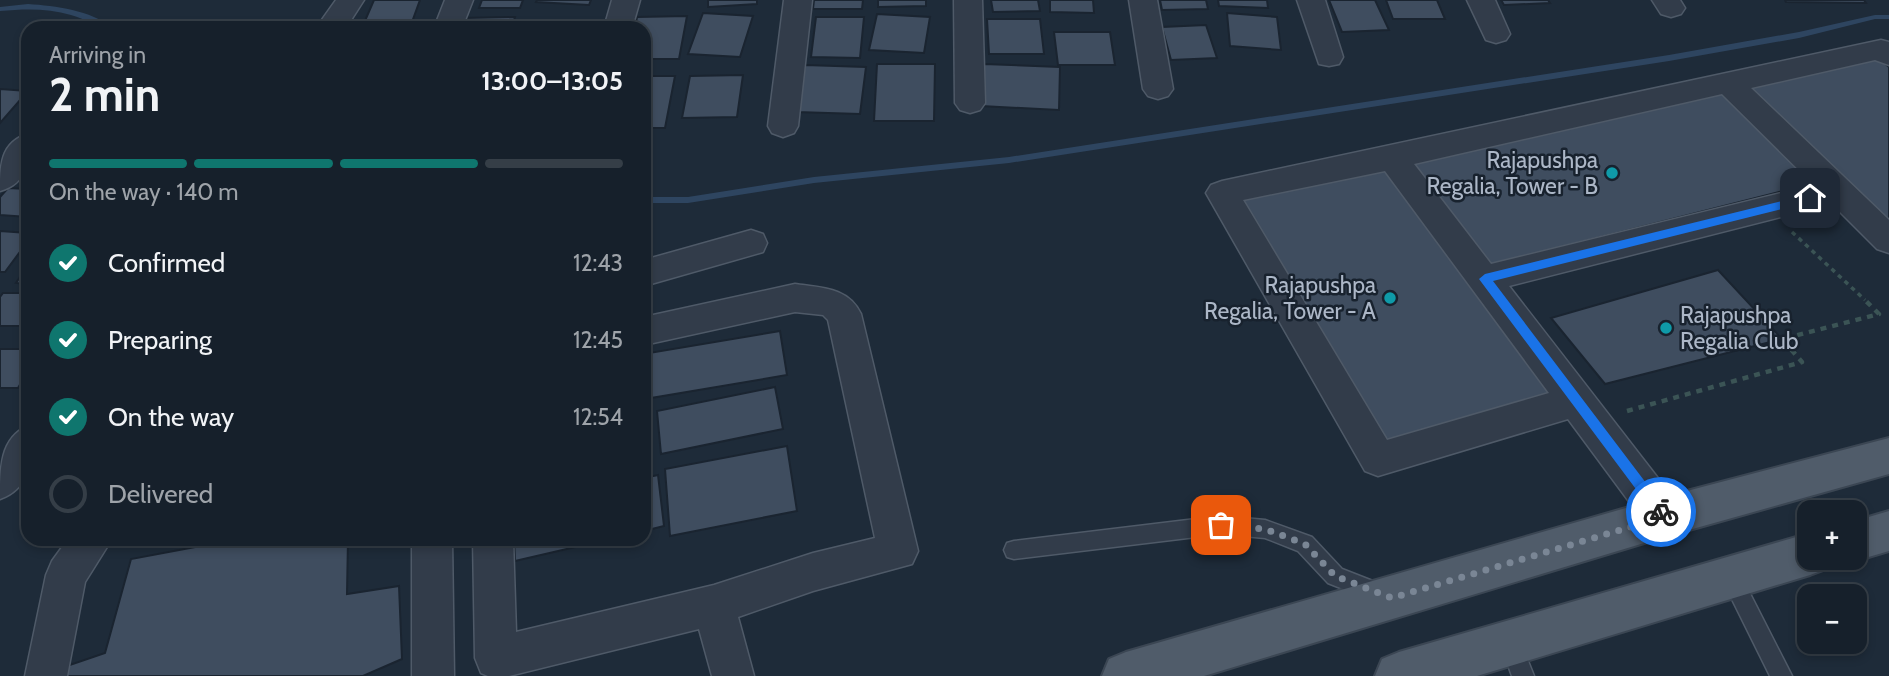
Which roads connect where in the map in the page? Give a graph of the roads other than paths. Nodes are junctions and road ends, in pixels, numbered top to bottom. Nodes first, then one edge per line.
1 (350, 0) edge
2 (459, 0) edge
3 (626, 0) edge
4 (798, 0) edge
5 (968, 0) edge
6 (1143, 0) edge
7 (1311, 0) edge
8 (1481, 0) edge
9 (336, 21) edge
10 (451, 21) edge
11 (620, 21) edge
12 (1496, 34) dead end
13 (1889, 56) edge
14 (1329, 57) dead end
15 (1728, 83) junction
16 (1157, 89) dead end
17 (970, 103) dead end
18 (783, 126) dead end
19 (16, 151) edge
20 (1392, 158) junction
21 (0, 180) edge
22 (1838, 191) junction
23 (1889, 240) edge
24 (751, 243) dead end
25 (651, 271) edge
26 (1485, 279) junction
27 (651, 329) edge
28 (1577, 401) junction
29 (21, 452) edge
30 (1889, 456) edge
31 (0, 482) edge
32 (21, 489) edge
33 (0, 497) edge
34 (1664, 517) junction
35 (1889, 531) edge
36 (1867, 537) edge
37 (87, 546) edge
38 (432, 546) edge
39 (494, 546) edge
40 (1014, 550) dead end
41 (1797, 558) edge
42 (1731, 576) junction
43 (1392, 598) junction
44 (713, 605) junction
45 (1517, 659) edge
46 (46, 676) edge
47 (433, 676) edge
48 (733, 676) edge
49 (1126, 676) edge
50 (1399, 676) edge
51 (1781, 676) edge

1 - 9 street
2 - 10 street
3 - 11 street
4 - 18 street
5 - 17 street
6 - 16 street
7 - 14 street
8 - 12 street
13 - 15 street
15 - 20 street
15 - 22 street
19 - 21 street
20 - 26 street
20 - 28 street
22 - 23 street
22 - 26 street
24 - 25 street
26 - 28 street
27 - 44 street
28 - 34 street
29 - 31 street
30 - 34 main road
32 - 33 street
34 - 43 main road
35 - 36 main road
37 - 46 street
38 - 47 street
39 - 44 street
40 - 43 lane
41 - 42 main road
42 - 45 main road
42 - 51 lane
43 - 49 main road
44 - 48 street
45 - 50 main road

